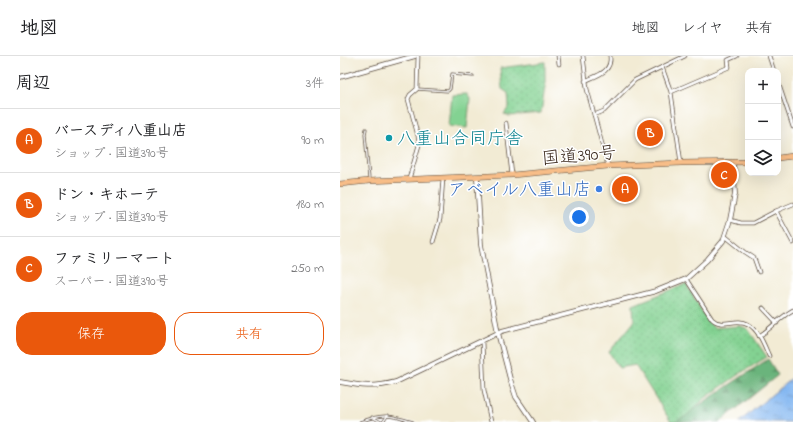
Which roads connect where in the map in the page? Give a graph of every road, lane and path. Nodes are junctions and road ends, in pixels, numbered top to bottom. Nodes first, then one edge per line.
1 (416, 56) edge
2 (558, 56) edge
3 (583, 56) edge
4 (610, 56) edge
5 (685, 56) edge
6 (726, 56) edge
7 (737, 56) edge
8 (769, 56) edge
9 (728, 60) junction
10 (559, 64) dead end
11 (662, 67) junction
12 (773, 68) edge
13 (473, 76) dead end
14 (340, 77) edge
15 (586, 81) junction
16 (417, 89) junction
17 (781, 91) edge
18 (671, 92) junction
19 (594, 115) junction
20 (506, 123) dead end
21 (793, 127) edge
22 (366, 129) dead end
23 (793, 156) edge
24 (781, 158) edge
25 (745, 162) edge
26 (681, 163) junction
27 (733, 163) junction
28 (608, 166) junction
29 (512, 175) junction
30 (443, 178) junction
31 (477, 178) junction
32 (409, 179) junction
33 (370, 181) junction
34 (340, 184) edge
35 (793, 204) edge
36 (776, 211) junction
37 (730, 220) junction
38 (725, 236) junction
39 (433, 242) dead end
40 (793, 243) edge
41 (759, 272) dead end
42 (686, 279) junction
43 (763, 308) dead end
44 (793, 310) edge
45 (777, 323) junction
46 (498, 333) junction
47 (759, 336) junction
48 (482, 341) junction
49 (769, 356) dead end
50 (340, 382) edge
51 (388, 416) junction
52 (372, 417) junction
53 (360, 422) edge
54 (382, 422) edge
55 (413, 422) edge
56 (491, 422) edge
57 (533, 422) edge

1 - 14 street
1 - 16 street
2 - 10 street
3 - 15 street
4 - 15 street
5 - 11 street
6 - 9 street
7 - 9 street
8 - 12 street
9 - 18 street
11 - 18 street
11 - 19 street
13 - 16 lane
15 - 19 street
16 - 32 street
17 - 21 street
18 - 26 street
19 - 28 street
20 - 29 street
22 - 33 lane
23 - 24 highway
25 - 27 highway, 国道390号
26 - 27 highway, 国道390号
26 - 28 highway, 国道390号
27 - 37 street
28 - 29 highway, 国道390号
29 - 31 highway, 国道390号
30 - 31 highway, 国道390号
30 - 32 highway, 国道390号
30 - 39 street
31 - 46 street
32 - 33 highway, 国道390号
33 - 34 highway, 国道390号
35 - 36 street
36 - 37 street
36 - 40 street
37 - 38 street
38 - 41 street
38 - 42 street
42 - 46 street
42 - 47 street
43 - 45 street
44 - 45 street
45 - 47 street
46 - 48 street
46 - 57 street
47 - 49 street
48 - 50 street
48 - 56 street
51 - 52 lane
51 - 54 lane
51 - 55 lane
52 - 53 lane
52 - 54 lane

